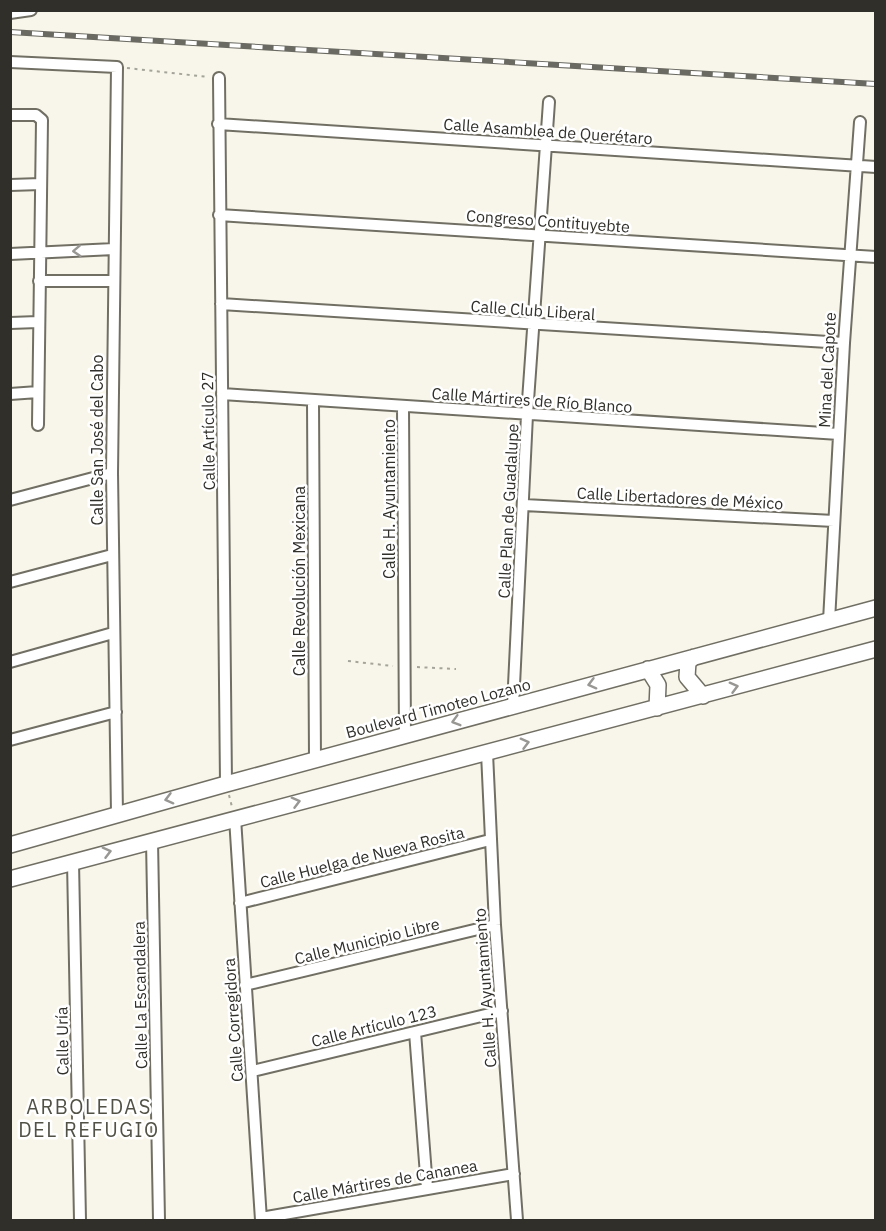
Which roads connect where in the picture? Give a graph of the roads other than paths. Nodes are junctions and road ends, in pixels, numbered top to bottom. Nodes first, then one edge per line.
1 (31, 10) edge
2 (10, 13) edge
3 (10, 62) edge
4 (219, 78) road end
5 (549, 102) dead end
6 (10, 116) edge
7 (860, 122) dead end
8 (218, 124) junction
9 (545, 146) junction
10 (856, 166) junction
11 (876, 167) edge
12 (41, 184) junction
13 (10, 185) edge
14 (219, 215) junction
15 (539, 235) junction
16 (114, 249) junction
17 (39, 253) junction
18 (10, 254) edge
19 (850, 256) junction
20 (876, 257) edge
21 (39, 281) junction
22 (113, 281) junction
23 (221, 304) junction
24 (38, 322) junction
25 (10, 323) edge
26 (534, 326) junction
27 (844, 344) junction
28 (38, 392) junction
29 (10, 394) edge
30 (222, 394) junction
31 (313, 402) junction
32 (403, 406) junction
33 (527, 415) junction
34 (38, 425) dead end
35 (839, 434) junction
36 (111, 472) junction
37 (10, 500) edge
38 (524, 505) junction
39 (834, 522) junction
40 (112, 555) junction
41 (10, 582) edge
42 (876, 608) edge
43 (829, 621) junction
44 (113, 633) junction
45 (876, 649) edge
46 (694, 657) junction
47 (10, 662) edge
48 (648, 669) junction
49 (703, 696) junction
50 (513, 706) junction
51 (657, 708) junction
52 (116, 712) junction
53 (405, 736) junction
54 (10, 740) edge
55 (487, 753) junction
56 (315, 759) junction
57 (226, 783) junction
58 (117, 814) junction
59 (234, 818) junction
60 (490, 840) junction
61 (152, 841) junction
62 (10, 845) edge
63 (73, 862) junction
64 (10, 879) edge
65 (240, 903) junction
66 (495, 925) junction
67 (245, 985) junction
68 (502, 1011) junction
69 (415, 1032) junction
70 (253, 1071) junction
71 (514, 1174) junction
72 (427, 1188) junction
73 (261, 1219) edge
74 (80, 1221) edge
75 (159, 1221) edge
76 (517, 1221) edge

1 - 2 street
3 - 16 street, Calle San José del Cabo
4 - 8 street, Calle Artículo 27
5 - 9 street, Calle Plan de Guadalupe
6 - 12 street
7 - 10 street, Mina del Capote
8 - 9 street, Calle Asamblea de Querétaro
8 - 14 street, Calle Artículo 27
9 - 10 street, Calle Asamblea de Querétaro
9 - 15 street, Calle Plan de Guadalupe
10 - 11 street, Calle Asamblea de Querétaro
10 - 19 street, Mina del Capote
12 - 13 street
12 - 17 street
14 - 15 street, Congreso Contituyebte
14 - 23 street, Calle Artículo 27
15 - 19 street, Congreso Contituyebte
15 - 26 street, Calle Plan de Guadalupe
16 -> 17 street
16 - 22 street, Calle San José del Cabo
17 - 18 street
17 - 21 street
19 - 20 street, Congreso Contituyebte
19 - 27 street, Mina del Capote
21 - 22 street
21 - 24 street
22 - 36 street, Calle San José del Cabo
23 - 26 street, Calle Club Liberal
23 - 30 street, Calle Artículo 27
24 - 25 street
24 - 28 street
26 - 27 street, Calle Club Liberal
26 - 33 street, Calle Plan de Guadalupe
27 - 35 street, Mina del Capote
28 - 29 street
28 - 34 street
30 - 31 street, Calle Mártires de Río Blanco
30 - 57 street, Calle Artículo 27
31 - 32 street, Calle Mártires de Río Blanco
31 - 56 street, Calle Revolución Mexicana
32 - 33 street, Calle Mártires de Río Blanco
32 - 53 street, Calle H. Ayuntamiento
33 - 35 street, Calle Mártires de Río Blanco
33 - 38 street, Calle Plan de Guadalupe
35 - 39 street, Mina del Capote
36 - 37 street
36 - 40 street, Calle San José del Cabo
38 - 39 street, Calle Libertadores de México
38 - 50 street, Calle Plan de Guadalupe
39 - 43 street, Mina del Capote
40 - 41 street
40 - 44 street, Calle San José del Cabo
42 - 43 main road, Boulevard Timoteo Lozano
43 - 46 main road, Boulevard Timoteo Lozano
44 - 47 street
44 - 52 street, Calle San José del Cabo
49 -> 45 main road
46 - 48 main road, Boulevard Timoteo Lozano
46 - 49 main road
48 -> 50 main road, Boulevard Timoteo Lozano
48 - 51 main road
49 - 51 main road
50 -> 53 main road, Boulevard Timoteo Lozano
55 -> 51 main road
52 - 54 street
52 - 58 street, Calle San José del Cabo
53 - 56 main road, Boulevard Timoteo Lozano
59 -> 55 main road
55 - 60 street, Calle H. Ayuntamiento
56 - 57 main road, Boulevard Timoteo Lozano
57 -> 58 main road, Boulevard Timoteo Lozano
58 - 62 main road, Boulevard Timoteo Lozano
59 - 61 main road
59 - 65 street, Calle Corregidora
60 - 65 street, Calle Huelga de Nueva Rosita
60 - 66 street, Calle H. Ayuntamiento
63 -> 61 main road
61 - 75 street, Calle La Escandalera
63 - 64 main road
63 - 74 street, Calle Uría
65 - 67 street, Calle Corregidora
66 - 67 street, Calle Municipio Libre
66 - 68 street, Calle H. Ayuntamiento
67 - 70 street, Calle Corregidora
68 - 69 street, Calle Artículo 123
68 - 71 street, Calle H. Ayuntamiento
69 - 70 street, Calle Artículo 123
69 - 72 street
70 - 73 street, Calle Corregidora
71 - 72 street, Calle Mártires de Cananea
71 - 76 street, Calle H. Ayuntamiento
72 - 73 street, Calle Mártires de Cananea

